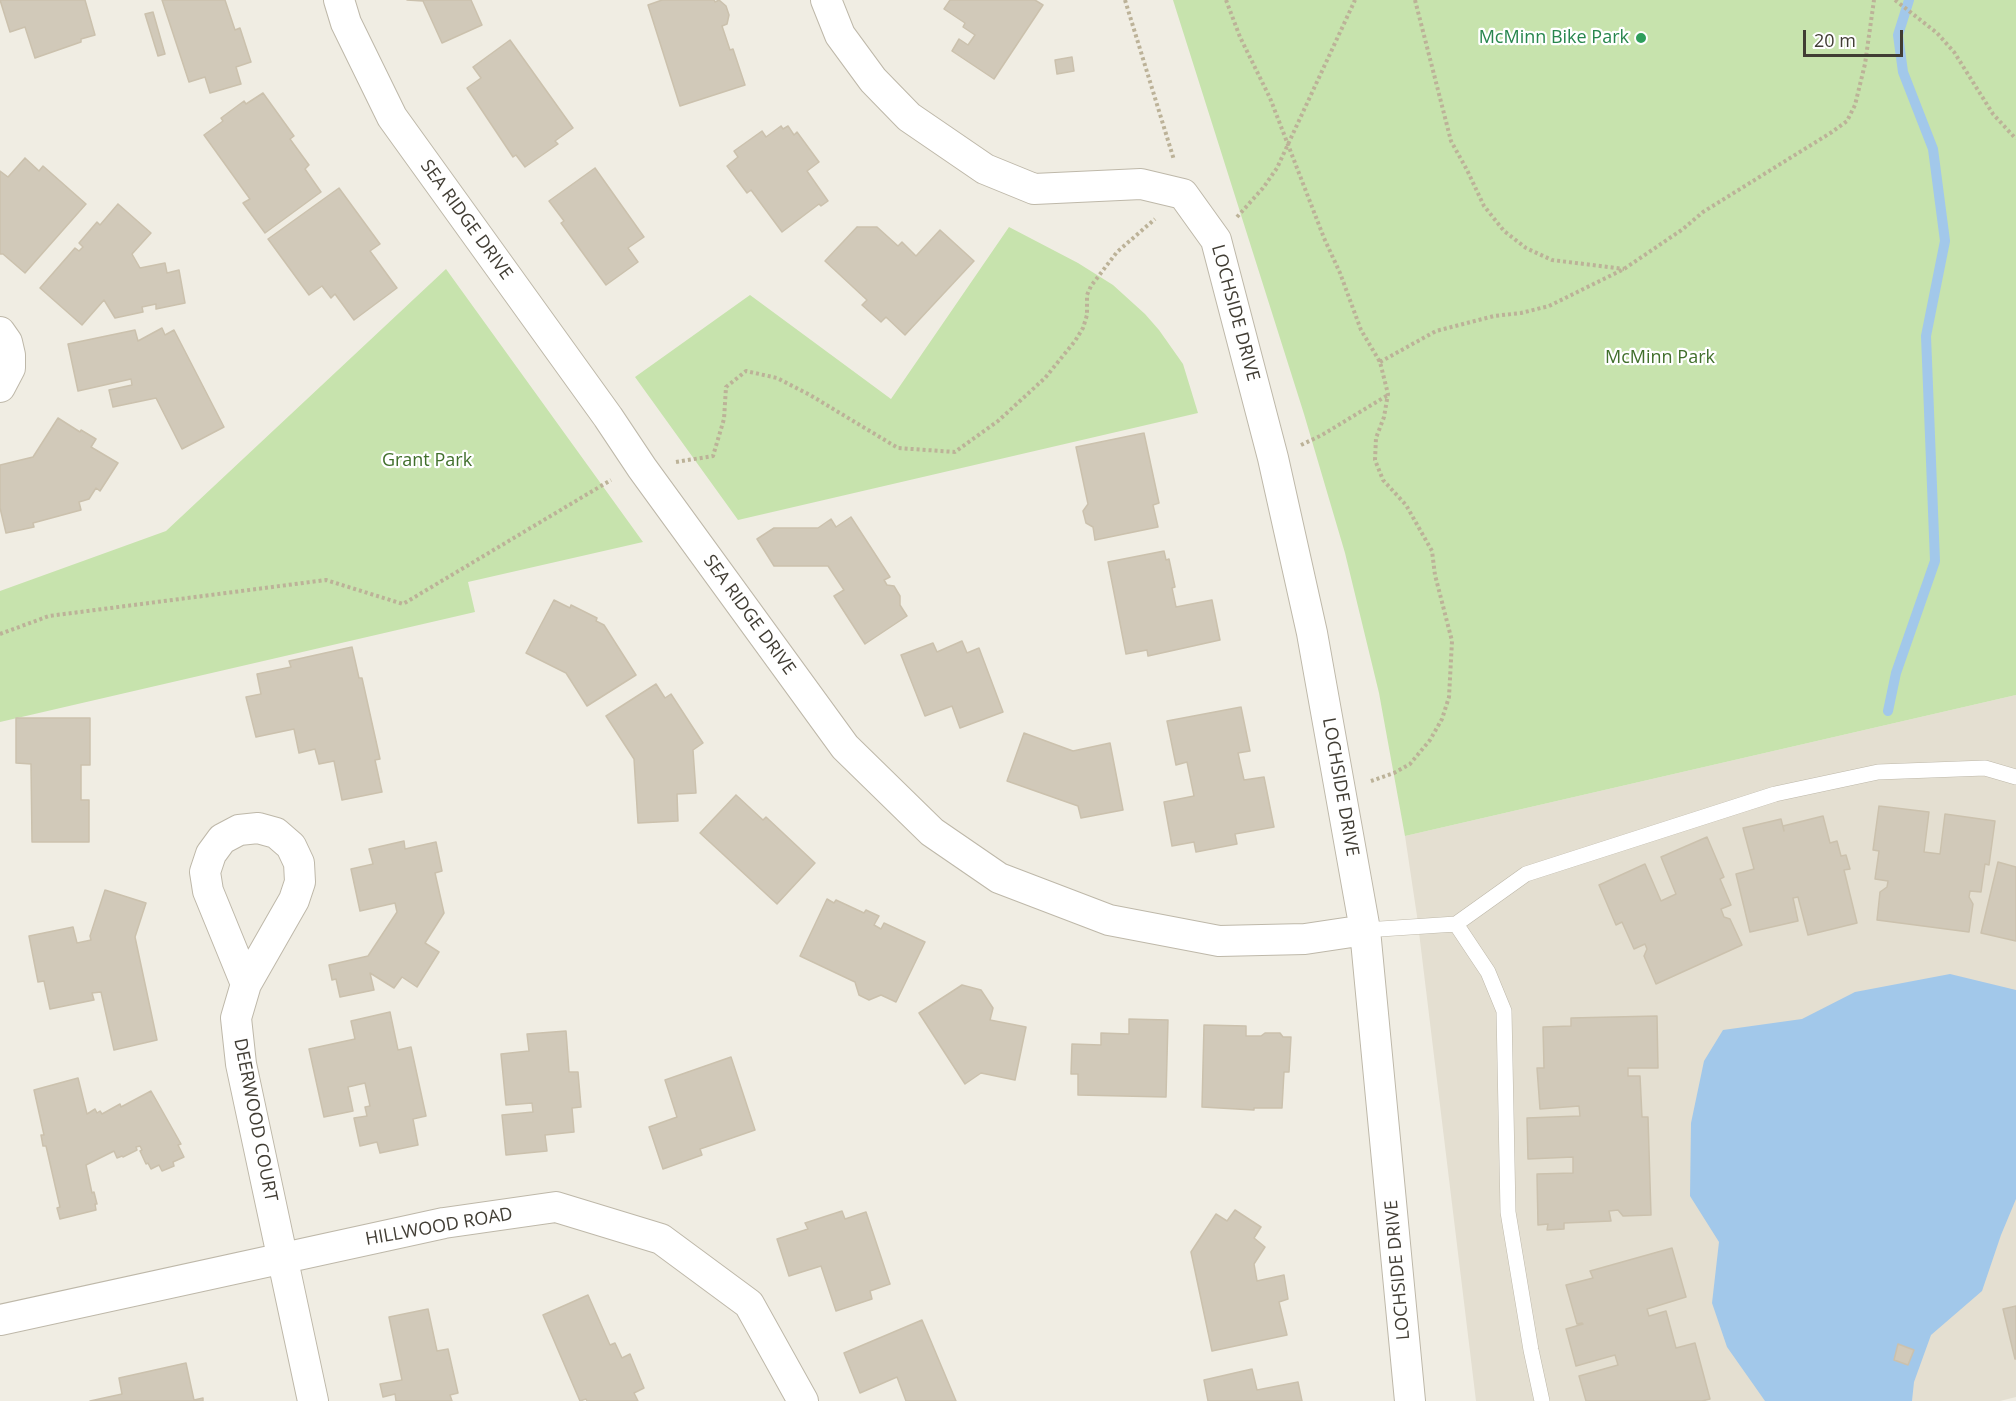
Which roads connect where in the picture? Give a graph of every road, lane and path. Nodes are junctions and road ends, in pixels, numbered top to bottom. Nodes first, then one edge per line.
1 (339, 0) edge
2 (826, 0) edge
3 (1125, 0) edge
4 (1226, 0) edge
5 (1355, 0) edge
6 (1416, 0) edge
7 (1874, 0) edge
8 (1896, 0) edge
9 (2016, 139) edge
10 (1288, 144) junction
11 (1184, 194) junction
12 (1216, 240) junction
13 (1624, 269) junction
14 (0, 333) edge
15 (1380, 362) junction
16 (0, 387) edge
17 (1388, 394) junction
18 (1272, 458) junction
19 (2016, 777) edge
20 (1342, 791) junction
21 (1456, 924) junction
22 (1365, 930) junction
23 (246, 984) junction
24 (282, 1257) junction
25 (0, 1320) edge
26 (313, 1401) edge
27 (803, 1401) edge
28 (1410, 1401) edge
29 (1542, 1401) edge

1 - 22 street, SEA RIDGE DRIVE
2 - 11 street
3 - 11 path
4 - 10 path
5 - 10 path
6 - 13 path
7 - 13 path
8 - 9 path
10 - 12 path
10 - 15 path
11 - 12 street, LOCHSIDE DRIVE
12 - 18 street, LOCHSIDE DRIVE
13 - 15 path
14 - 16 street
15 - 17 path
17 - 18 path
17 - 20 path
18 - 20 street, LOCHSIDE DRIVE
19 - 21 lane
20 - 22 street, LOCHSIDE DRIVE
21 - 22 lane
21 - 29 lane
22 - 28 street, LOCHSIDE DRIVE
23 - 23 street, DEERWOOD COURT
23 - 24 street, DEERWOOD COURT
24 - 25 street, HILLWOOD ROAD
24 - 26 street, DEERWOOD COURT
24 - 27 street, HILLWOOD ROAD

